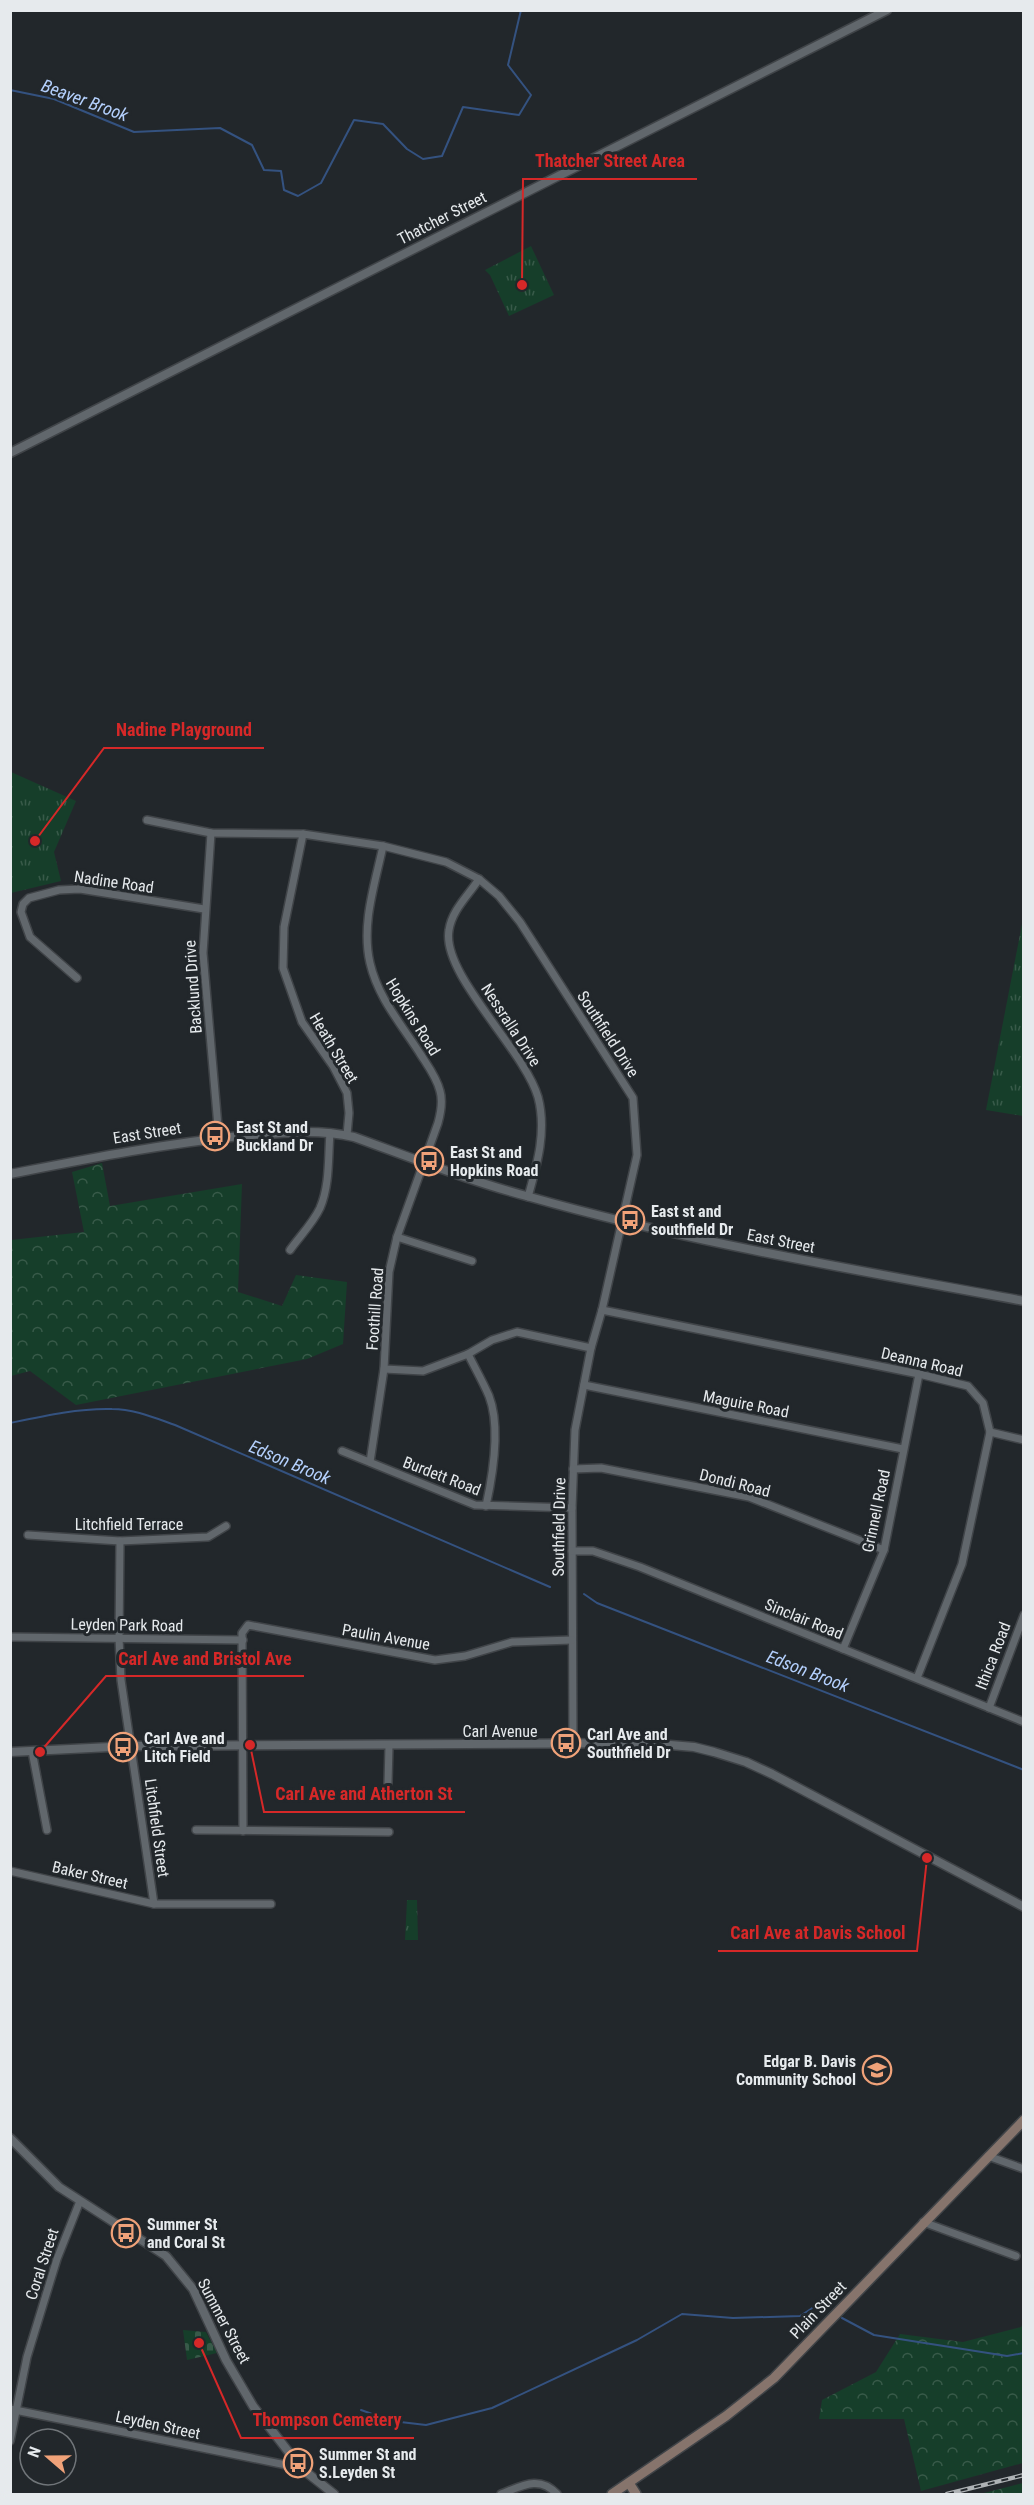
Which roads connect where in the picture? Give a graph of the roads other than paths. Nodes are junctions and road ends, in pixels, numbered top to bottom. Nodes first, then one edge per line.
1 (887, 10) edge
2 (10, 453) edge
3 (147, 820) dead end
4 (210, 833) junction
5 (303, 834) junction
6 (383, 846) junction
7 (479, 879) junction
8 (204, 909) junction
9 (77, 978) dead end
10 (330, 1133) junction
11 (347, 1135) junction
12 (219, 1138) junction
13 (424, 1162) junction
14 (10, 1174) edge
15 (528, 1197) junction
16 (623, 1221) junction
17 (397, 1237) junction
18 (290, 1250) dead end
19 (472, 1261) dead end
20 (1023, 1301) edge
21 (602, 1311) junction
22 (591, 1348) junction
23 (468, 1354) junction
24 (384, 1369) junction
25 (919, 1374) junction
26 (584, 1385) junction
27 (990, 1432) junction
28 (1023, 1440) edge
29 (903, 1449) junction
30 (342, 1451) dead end
31 (370, 1462) junction
32 (573, 1469) junction
33 (486, 1506) junction
34 (572, 1508) junction
35 (226, 1526) dead end
36 (28, 1535) dead end
37 (120, 1541) junction
38 (884, 1550) junction
39 (572, 1551) junction
40 (1023, 1615) edge
41 (10, 1638) edge
42 (119, 1638) junction
43 (243, 1640) junction
44 (572, 1640) junction
45 (843, 1649) junction
46 (917, 1678) junction
47 (989, 1707) junction
48 (1023, 1722) edge
49 (242, 1745) junction
50 (573, 1745) junction
51 (131, 1746) junction
52 (389, 1746) junction
53 (32, 1750) junction
54 (10, 1752) edge
55 (388, 1783) dead end
56 (47, 1830) dead end
57 (196, 1830) dead end
58 (243, 1831) junction
59 (389, 1832) dead end
60 (10, 1871) edge
61 (154, 1904) junction
62 (271, 1904) dead end
63 (1023, 1907) edge
64 (1023, 2120) edge
65 (10, 2138) edge
66 (988, 2156) junction
67 (1023, 2169) edge
68 (80, 2201) junction
69 (923, 2222) junction
70 (1016, 2256) dead end
71 (14, 2409) edge
72 (10, 2441) edge
73 (301, 2468) junction
74 (629, 2483) junction
75 (334, 2494) edge
76 (501, 2494) edge
77 (557, 2494) edge
78 (612, 2494) edge
79 (636, 2494) edge

1 - 2 street, Thatcher Street
3 - 4 street, Southfield Drive
4 - 5 street, Southfield Drive
4 - 8 street, Backlund Drive
5 - 6 street, Southfield Drive
5 - 11 street, Heath Street
6 - 7 street, Southfield Drive
6 - 13 street, Hopkins Road
7 - 15 street, Nessralla Drive
7 - 16 street, Southfield Drive
8 - 9 street, Nadine Road
8 - 12 street, Backlund Drive
10 - 11 street, East Street
10 - 12 street, East Street
10 - 18 street
11 - 13 street, East Street
12 - 14 street, East Street
13 - 15 street, East Street
13 - 17 street, Foothill Road
15 - 16 street, East Street
16 - 20 street, East Street
16 - 21 street, Southfield Drive
17 - 19 street
17 - 24 street, Foothill Road
21 - 22 street, Southfield Drive
21 - 25 street, Deanna Road
22 - 23 street
22 - 26 street, Southfield Drive
23 - 24 street
23 - 33 street
24 - 31 street, Foothill Road
25 - 27 street, Deanna Road
25 - 29 street, Grinnell Road
26 - 29 street, Maguire Road
26 - 32 street, Southfield Drive
27 - 28 street
27 - 46 street, Deanna Road
29 - 38 street, Grinnell Road
30 - 31 street, Burdett Road
31 - 33 street, Burdett Road
32 - 34 street, Southfield Drive
32 - 38 street, Dondi Road
33 - 34 street, Burdett Road
34 - 39 street, Southfield Drive
35 - 37 street, Litchfield Terrace
36 - 37 street, Litchfield Terrace
37 - 42 street, Litchfield Street
38 - 45 street, Grinnell Road
39 - 44 street, Southfield Drive
39 - 45 street, Sinclair Road
40 - 47 street, Ithica Road
41 - 42 street, Leyden Park Road
42 - 43 street, Leyden Park Road
42 - 51 street, Litchfield Street
43 - 44 street, Paulin Avenue
43 - 49 street
44 - 50 street, Southfield Drive
45 - 46 street, Sinclair Road
46 - 47 street, Sinclair Road
47 - 48 street, Sinclair Road
49 - 51 street, Carl Avenue
49 - 52 street, Carl Avenue
49 - 58 street
50 - 52 street, Carl Avenue
50 - 63 street, Carl Avenue
51 - 53 street, Carl Avenue
51 - 61 street, Litchfield Street
52 - 55 street
53 - 54 street, Carl Avenue
53 - 56 street
57 - 58 street
58 - 59 street
60 - 61 street, Baker Street
61 - 62 street, Baker Street
64 - 66 main road, Plain Street
65 - 68 street, Summer Street
66 - 67 street
66 - 69 main road, Plain Street
68 - 71 street, Coral Street
68 - 73 street, Summer Street
69 - 70 street
69 - 74 main road, Plain Street
71 - 72 street, Coral Street
71 - 73 street, Leyden Street
73 - 75 street, Summer Street
74 - 78 main road, Plain Street
74 - 79 main road
76 - 77 street

